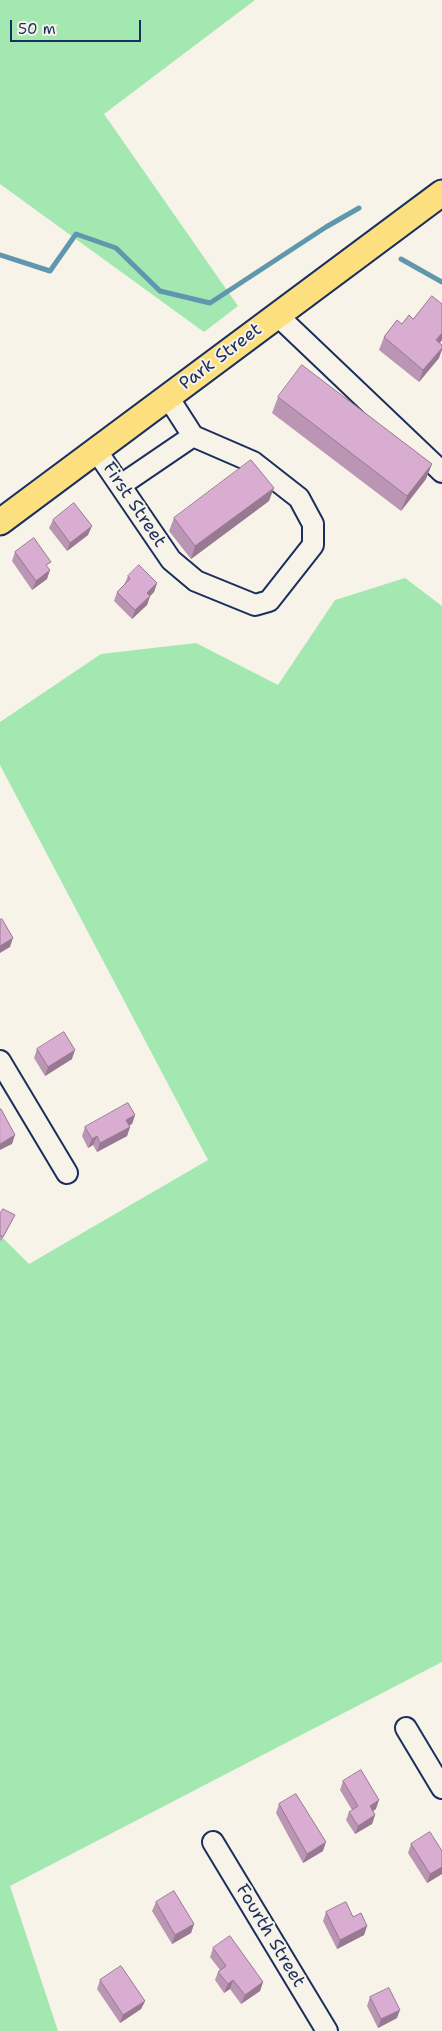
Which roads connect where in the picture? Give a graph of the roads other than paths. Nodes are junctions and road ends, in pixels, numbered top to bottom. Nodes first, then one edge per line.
1 (442, 193) edge
2 (278, 315) junction
3 (168, 396) junction
4 (193, 436) junction
5 (96, 450) junction
6 (442, 472) edge
7 (121, 485) junction
8 (0, 522) edge
9 (0, 1062) edge
10 (66, 1173) dead end
11 (406, 1728) dead end
12 (442, 1788) edge
13 (213, 1842) dead end
14 (327, 2031) edge

1 - 2 main road, Park Street
2 - 3 main road, Park Street
2 - 6 street
3 - 4 street
3 - 5 main road, Park Street
4 - 7 street
4 - 7 street, First Street
5 - 7 street, First Street
5 - 8 main road, Park Street
9 - 10 street
11 - 12 street
13 - 14 street, Fourth Street

